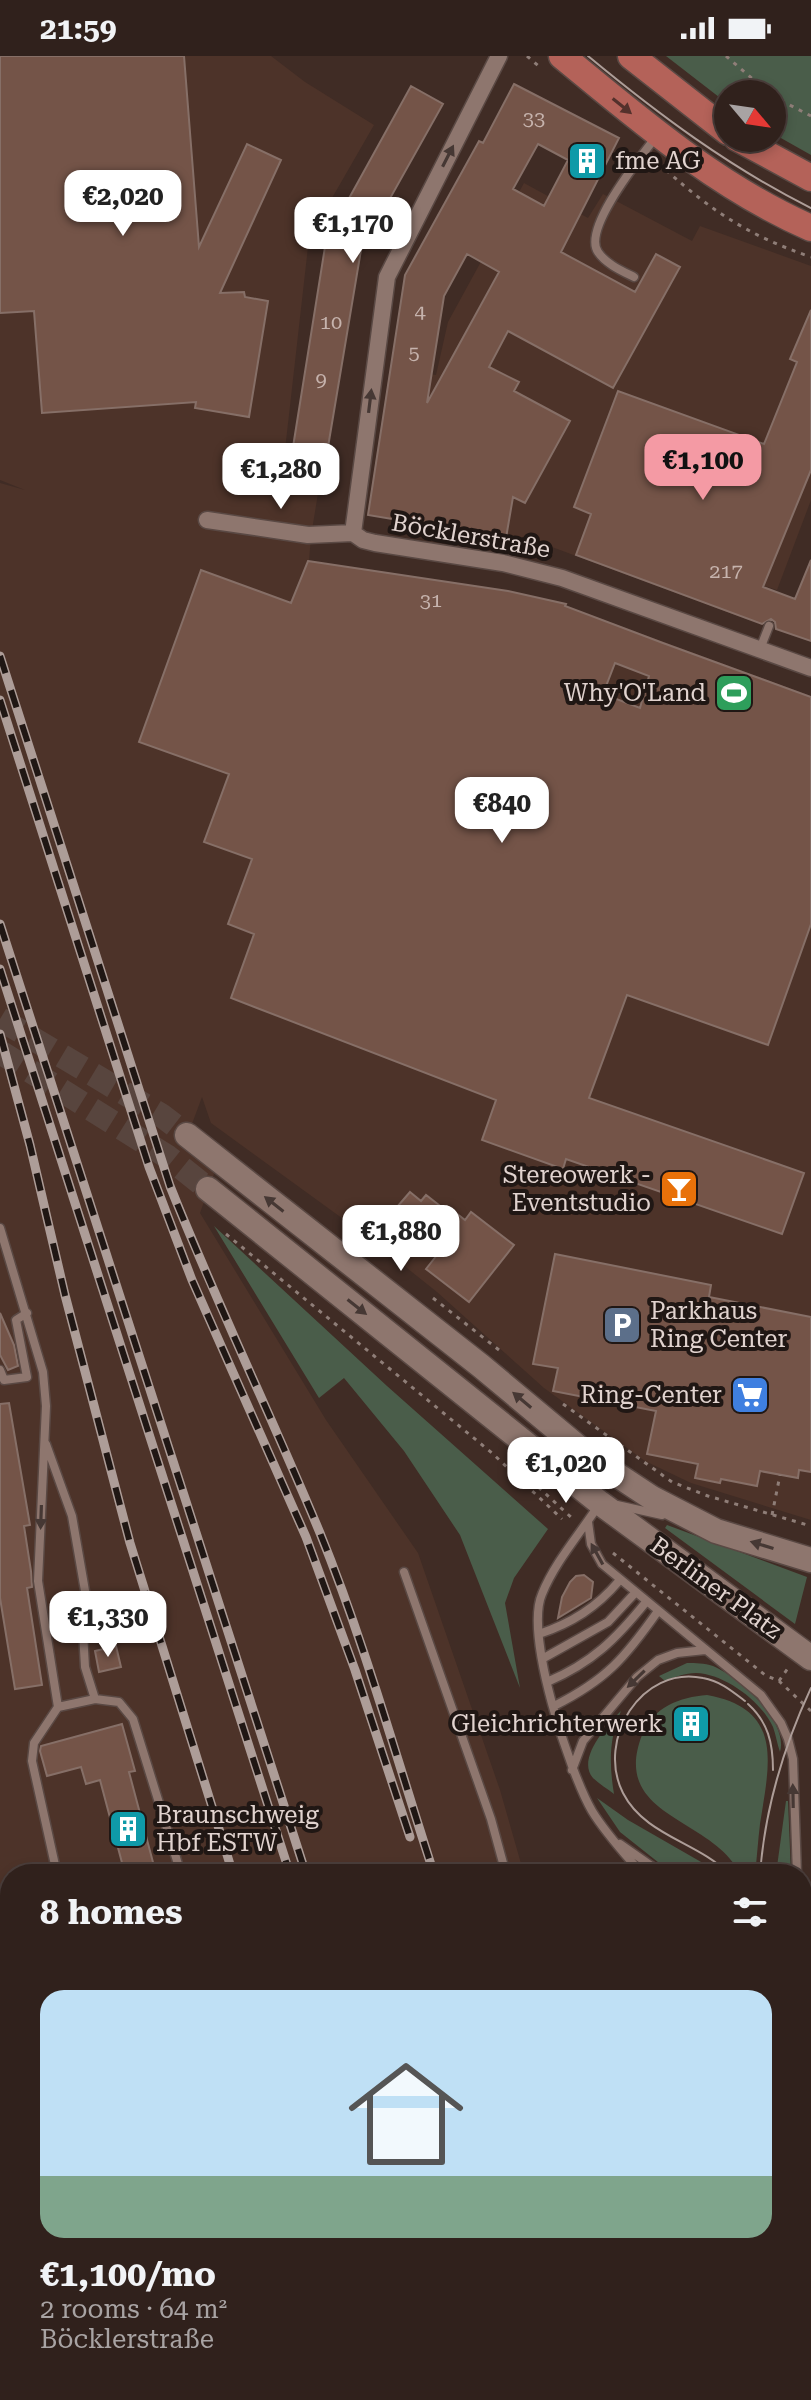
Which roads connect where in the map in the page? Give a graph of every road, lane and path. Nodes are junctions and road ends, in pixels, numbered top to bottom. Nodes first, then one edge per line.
1 (499, 56) edge
2 (562, 56) edge
3 (631, 56) edge
4 (726, 56) edge
5 (754, 80) edge
6 (786, 103) edge
7 (811, 116) edge
8 (714, 121) edge
9 (658, 134) junction
10 (763, 152) edge
11 (811, 178) edge
12 (811, 228) edge
13 (634, 277) dead end
14 (207, 520) dead end
15 (353, 533) junction
16 (769, 626) dead end
17 (760, 649) junction
18 (811, 668) edge
19 (187, 1135) tunnel mouth
20 (208, 1189) tunnel mouth
21 (0, 1228) edge
22 (221, 1228) dead end
23 (432, 1298) dead end
24 (27, 1313) junction
25 (501, 1352) dead end
26 (0, 1370) edge
27 (552, 1396) dead end
28 (44, 1439) junction
29 (590, 1457) junction
30 (780, 1475) dead end
31 (594, 1512) junction
32 (772, 1515) junction
33 (562, 1519) dead end
34 (811, 1526) edge
35 (716, 1531) junction
36 (606, 1548) dead end
37 (811, 1560) edge
38 (404, 1572) dead end
39 (619, 1581) junction
40 (635, 1593) junction
41 (646, 1602) junction
42 (658, 1611) junction
43 (539, 1634) junction
44 (705, 1650) junction
45 (811, 1658) edge
46 (542, 1659) junction
47 (788, 1668) dead end
48 (779, 1681) junction
49 (547, 1682) junction
50 (95, 1699) junction
51 (554, 1706) junction
52 (58, 1707) junction
53 (811, 1711) edge
54 (572, 1770) junction
55 (610, 1837) junction
56 (55, 1864) edge
57 (178, 1864) edge
58 (503, 1864) edge
59 (633, 1864) edge
60 (649, 1864) edge
61 (797, 1864) edge

15 -> 1 street
2 -> 9 main road
3 - 8 main road
4 - 5 path
6 - 7 path
9 - 12 main road
9 - 13 lane
10 - 11 main road
14 - 15 street, Böcklerstraße
15 - 17 street, Böcklerstraße
16 - 17 lane
17 - 18 street, Böcklerstraße
29 -> 19 main road, Berliner Platz
20 -> 31 main road, Berliner Platz
21 - 24 lane
22 - 33 path
23 - 25 path
24 - 26 lane
24 - 28 lane
27 - 32 path
28 - 50 lane
28 -> 52 lane
29 - 31 lane
29 - 35 main road, Berliner Platz
30 - 32 path
31 - 35 lane
39 -> 31 lane
31 - 43 lane
31 - 45 main road, Berliner Platz
32 - 34 path
37 -> 35 main road, Berliner Platz
36 - 48 path
38 - 58 lane
39 - 40 lane
39 - 43 lane
40 - 41 lane
40 - 46 lane
41 - 42 lane
41 - 49 lane
42 - 44 lane
42 - 51 lane
43 - 46 lane
44 -> 54 lane
61 -> 44 lane
46 - 49 lane
47 - 48 path
48 - 53 path
49 - 51 lane
50 - 52 lane
50 - 57 lane
51 - 54 lane
52 - 56 lane
54 - 55 lane
55 - 59 lane
55 - 60 lane

